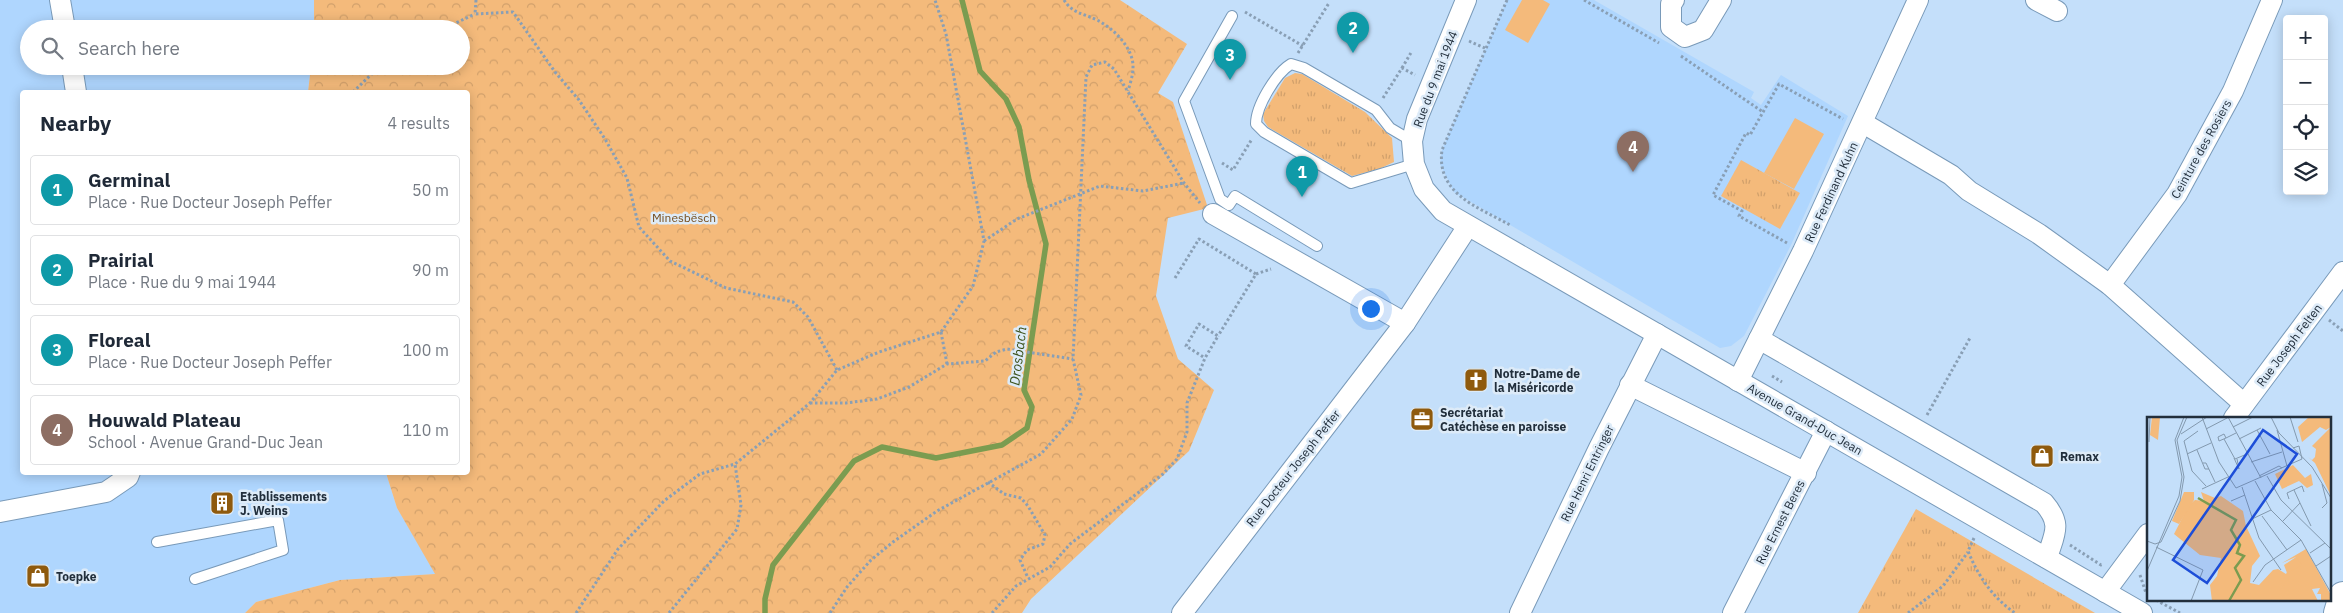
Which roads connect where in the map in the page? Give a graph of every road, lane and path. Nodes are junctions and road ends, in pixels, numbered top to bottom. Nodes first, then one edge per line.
1 (60, 0) edge
2 (476, 0) edge
3 (935, 0) edge
4 (1064, 0) edge
5 (1466, 0) edge
6 (1507, 0) edge
7 (1584, 0) edge
8 (1674, 0) edge
9 (1721, 0) edge
10 (1918, 0) edge
11 (2036, 0) edge
12 (2272, 0) edge
13 (1329, 3) dead end
14 (1236, 12) joint
15 (2057, 12) dead end
16 (475, 14) junction
17 (63, 20) edge
18 (462, 20) edge
19 (1463, 38) dead end
20 (1676, 42) junction
21 (1303, 46) junction
22 (1484, 48) junction
23 (1412, 50) dead end
24 (1291, 64) junction
25 (1402, 68) junction
26 (73, 75) edge
27 (371, 75) edge
28 (1431, 85) junction
29 (76, 90) edge
30 (355, 90) edge
31 (1128, 92) junction
32 (1376, 110) junction
33 (1763, 112) junction
34 (1863, 123) junction
35 (1259, 127) junction
36 (1412, 141) junction
37 (1202, 151) junction
38 (1414, 164) junction
39 (1184, 183) junction
40 (1082, 193) junction
41 (1216, 207) junction
42 (1468, 226) junction
43 (1512, 227) dead end
44 (984, 241) junction
45 (1317, 246) dead end
46 (1802, 251) junction
47 (2343, 272) edge
48 (1175, 278) dead end
49 (2110, 285) junction
50 (1405, 323) junction
51 (941, 332) junction
52 (1657, 334) junction
53 (1218, 336) junction
54 (1970, 338) dead end
55 (1759, 339) junction
56 (1205, 358) junction
57 (1073, 359) junction
58 (947, 364) junction
59 (837, 370) junction
60 (1772, 376) dead end
61 (1738, 381) junction
62 (1630, 385) junction
63 (1788, 385) dead end
64 (810, 403) junction
65 (2239, 411) edge
66 (1918, 430) junction
67 (1826, 431) junction
68 (735, 464) junction
69 (1806, 472) junction
70 (129, 475) edge
71 (988, 482) junction
72 (0, 512) edge
73 (1983, 521) junction
74 (2147, 535) edge
75 (2054, 536) junction
76 (157, 542) dead end
77 (1968, 551) junction
78 (2047, 558) junction
79 (2124, 567) junction
80 (1028, 578) junction
81 (195, 579) dead end
82 (2105, 592) junction
83 (2147, 593) edge
84 (2343, 596) edge
85 (2158, 600) edge
86 (2166, 605) junction
87 (576, 613) edge
88 (669, 613) edge
89 (830, 613) edge
90 (992, 613) edge
91 (1182, 613) edge
92 (1520, 613) edge
93 (1733, 613) edge
94 (1908, 613) edge
95 (2015, 613) edge
96 (2142, 613) edge
97 (2162, 613) edge
98 (2180, 613) edge
99 (2338, 613) edge

1 - 17 street
2 - 16 path
3 - 44 path
4 - 31 path
5 - 28 street, Rue du 9 mai 1944
6 - 22 path
7 - 20 path
8 - 20 street
9 - 20 street
10 - 34 street, Rue Ferdinand Kuhn
11 - 15 street
12 - 49 street, Ceinture des Rosiers
13 - 21 path
14 - 21 path
14 - 37 lane
16 - 18 path
16 - 59 path
19 - 22 path
20 - 33 path
21 - 24 path
22 - 43 path
23 - 25 path
24 - 32 lane
24 - 35 lane
25 - 28 path
25 - 32 path
26 - 29 street
27 - 30 path
28 - 36 street, Rue du 9 mai 1944
31 - 39 path
31 - 40 path
32 - 36 lane
33 - 34 path
33 - 46 path
34 - 46 street, Rue Ferdinand Kuhn
34 - 49 street
35 - 37 path
35 - 38 lane
36 - 38 street, Rue du 9 mai 1944
37 - 41 lane
38 - 42 street, Rue du 9 mai 1944
39 - 40 path
39 - 41 path
40 - 44 path
40 - 57 path
41 - 45 lane
41 - 50 street
42 - 50 street, Rue Docteur Joseph Peffer
42 - 52 street, Avenue Grand-Duc Jean
44 - 51 path
46 - 55 street, Rue Ferdinand Kuhn
47 - 65 street, Rue Joseph Felten
48 - 53 path
49 - 65 street
50 - 91 street, Rue Docteur Joseph Peffer
51 - 58 path
51 - 59 path
52 - 61 street, Avenue Grand-Duc Jean
52 - 62 street, Rue Henri Entringer
53 - 56 path
53 - 56 path
54 - 66 path
55 - 61 street, Rue Ferdinand Kuhn
55 - 66 street
56 - 80 path
57 - 58 path
57 - 71 path
58 - 64 path
59 - 64 path
60 - 63 path
61 - 67 street, Avenue Grand-Duc Jean
62 - 69 street
62 - 92 street, Rue Henri Entringer
64 - 68 path
66 - 75 street
67 - 69 street, Rue Ernest Beres
67 - 73 street, Avenue Grand-Duc Jean
68 - 87 path
68 - 88 path
69 - 93 street, Rue Ernest Beres
70 - 72 street
71 - 80 path
71 - 89 path
73 - 77 path
73 - 78 street, Avenue Grand-Duc Jean
74 - 79 street
75 - 78 street
75 - 79 path
76 - 81 lane
77 - 94 path
77 - 95 path
78 - 82 street, Avenue Grand-Duc Jean
79 - 82 street
79 - 83 path
80 - 90 path
82 - 96 street, Avenue Grand-Duc Jean
84 - 99 main road
85 - 86 path
86 - 97 path
86 - 98 path

